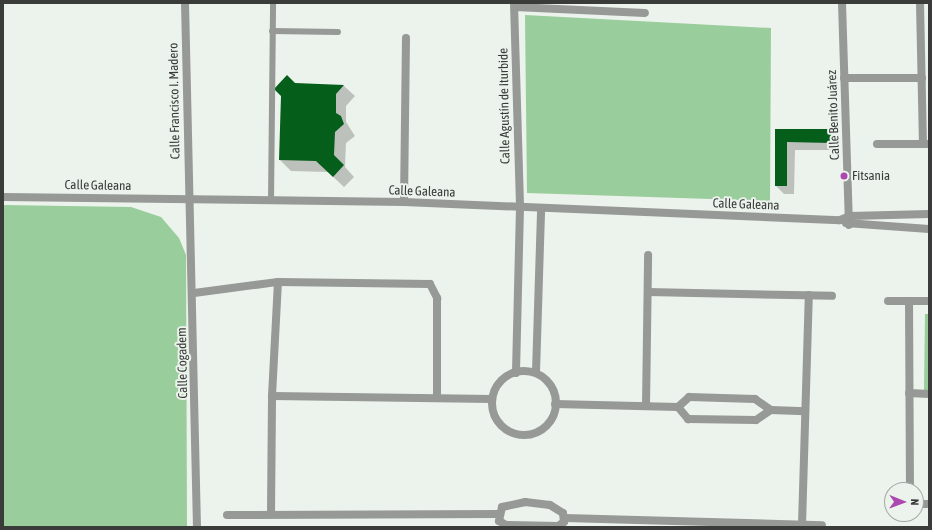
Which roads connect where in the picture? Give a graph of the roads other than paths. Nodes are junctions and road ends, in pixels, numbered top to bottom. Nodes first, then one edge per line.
1 (185, 3) edge
2 (272, 3) edge
3 (842, 3) edge
4 (920, 3) edge
5 (514, 5) edge
6 (646, 13) dead end
7 (272, 31) junction
8 (338, 32) dead end
9 (406, 38) dead end
10 (925, 50) edge
11 (844, 78) junction
12 (922, 78) junction
13 (877, 144) dead end
14 (926, 144) edge
15 (3, 197) edge
16 (189, 199) junction
17 (271, 201) junction
18 (404, 202) junction
19 (520, 208) junction
20 (541, 210) junction
21 (929, 214) edge
22 (850, 216) junction
23 (840, 220) junction
24 (850, 225) junction
25 (929, 229) edge
26 (648, 254) dead end
27 (278, 282) junction
28 (194, 292) junction
29 (648, 292) junction
30 (809, 295) junction
31 (832, 296) dead end
32 (888, 301) dead end
33 (909, 301) junction
34 (929, 301) edge
35 (516, 372) junction
36 (536, 372) junction
37 (909, 393) junction
38 (929, 394) edge
39 (272, 396) junction
40 (437, 398) junction
41 (492, 399) junction
42 (555, 404) junction
43 (646, 406) junction
44 (678, 407) junction
45 (771, 410) junction
46 (805, 411) junction
47 (910, 482) edge
48 (271, 514) junction
49 (498, 514) junction
50 (228, 515) dead end
51 (565, 518) junction
52 (802, 525) junction
53 (822, 525) dead end
54 (197, 527) edge

1 - 16 street, Calle Francisco I. Madero
2 - 7 lane
3 - 11 street, Calle Benito Juárez
4 - 10 street
5 - 6 street
5 - 19 street, Calle Agustín de Iturbide
7 - 8 lane
7 - 17 lane
9 - 18 street
10 - 12 street
11 - 12 street
11 - 22 street, Calle Benito Juárez
12 - 14 street
13 - 14 street
15 - 16 street, Calle Galeana
16 - 17 street, Calle Galeana
16 - 28 street, Calle Cogadem
17 - 18 street, Calle Galeana
18 - 19 street, Calle Galeana
19 - 20 street, Calle Galeana
19 - 35 street, Calle Agustín de Iturbide
20 - 23 street, Calle Galeana
20 - 36 street
21 - 22 street
22 - 23 street
22 - 24 street, Calle Benito Juárez
23 - 24 street
24 - 25 street
26 - 29 street
27 - 28 street
27 - 39 street
27 - 40 street
28 - 54 street, Calle Cogadem
29 - 30 street
29 - 43 street
30 - 31 street
30 - 46 street
32 - 33 street
33 - 34 street
33 - 37 street
35 - 36 street
35 - 41 street
36 - 42 street
37 - 38 street
37 - 47 street
39 - 40 street
39 - 48 street
40 - 41 street
41 - 42 street
42 - 43 street
43 - 44 street
44 - 45 street
44 - 45 street
45 - 46 street
46 - 52 street
48 - 49 street
48 - 50 street
49 - 51 street
49 - 51 street
51 - 52 street
52 - 53 street

